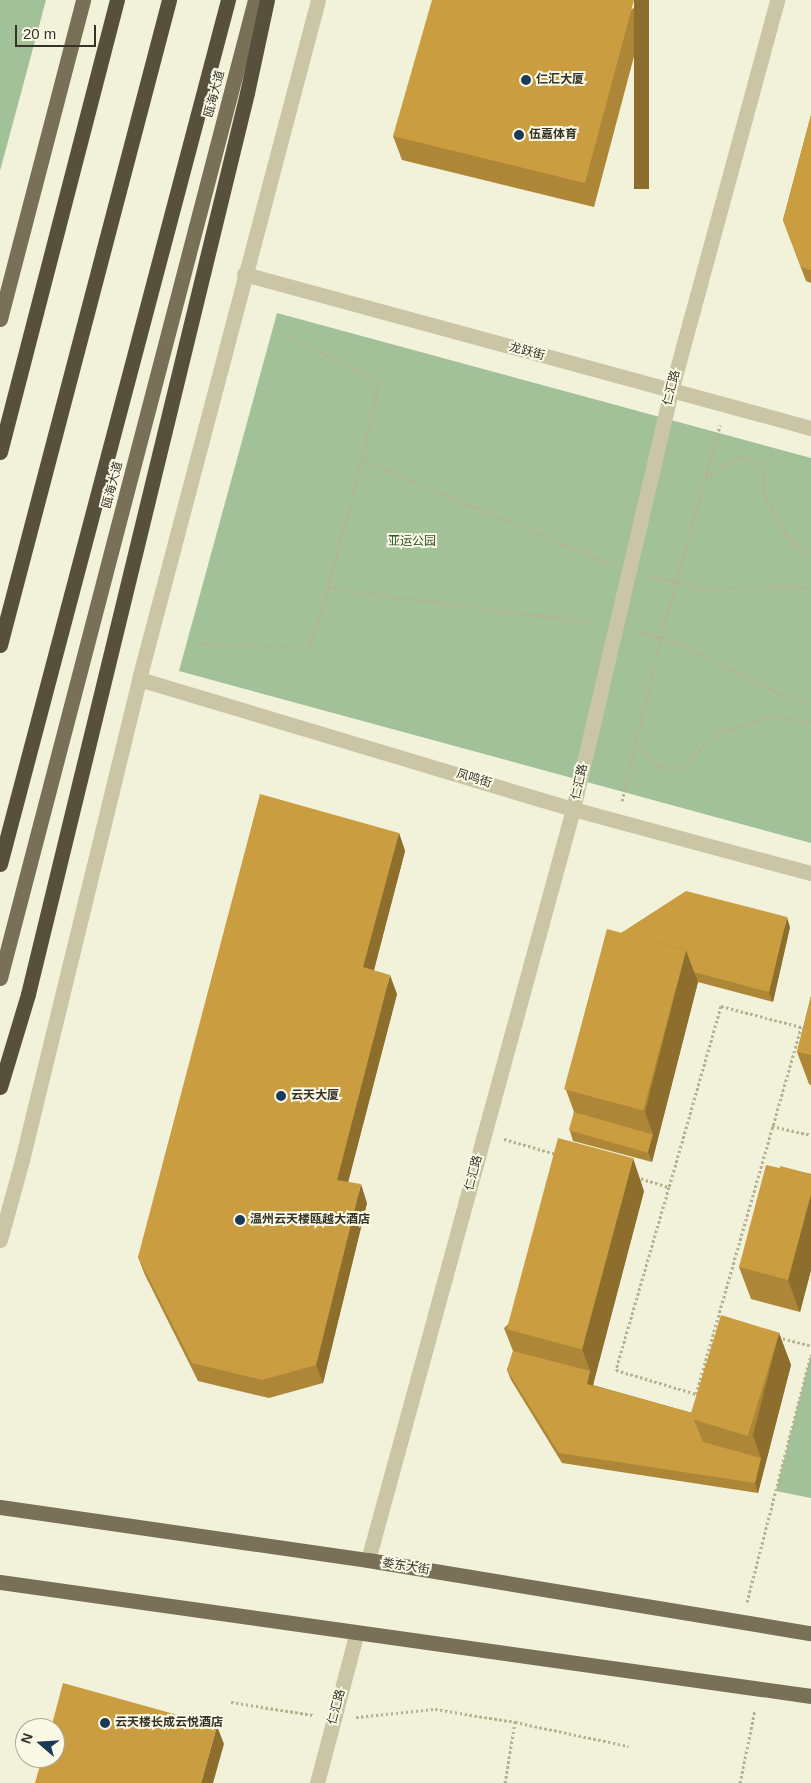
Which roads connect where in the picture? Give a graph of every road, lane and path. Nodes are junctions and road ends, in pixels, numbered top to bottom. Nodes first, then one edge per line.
1 (83, 0) edge
2 (116, 0) edge
3 (169, 0) edge
4 (228, 0) edge
5 (255, 0) edge
6 (267, 0) edge
7 (318, 0) edge
8 (777, 0) edge
9 (244, 274) junction
10 (0, 319) edge
11 (285, 334) dead end
12 (671, 391) junction
13 (726, 406) junction
14 (811, 428) edge
15 (0, 452) edge
16 (362, 460) junction
17 (706, 477) junction
18 (811, 557) edge
19 (629, 570) junction
20 (677, 583) junction
21 (328, 588) junction
22 (811, 588) edge
23 (616, 626) junction
24 (661, 638) junction
25 (200, 644) dead end
26 (0, 645) edge
27 (139, 679) junction
28 (811, 703) edge
29 (811, 722) edge
30 (636, 745) junction
31 (574, 809) junction
32 (618, 821) junction
33 (0, 864) edge
34 (811, 873) edge
35 (0, 978) edge
36 (0, 1087) edge
37 (772, 1126) junction
38 (485, 1133) junction
39 (811, 1135) edge
40 (558, 1154) edge
41 (632, 1176) edge
42 (668, 1187) junction
43 (0, 1240) edge
44 (717, 1320) junction
45 (727, 1323) edge
46 (774, 1336) edge
47 (811, 1346) edge
48 (811, 1354) edge
49 (0, 1506) edge
50 (368, 1560) junction
51 (0, 1582) edge
52 (742, 1622) junction
53 (356, 1632) junction
54 (811, 1633) edge
55 (760, 1688) junction
56 (811, 1696) edge
57 (231, 1702) dead end
58 (334, 1719) junction
59 (514, 1722) junction
60 (628, 1746) dead end
61 (317, 1783) edge
62 (505, 1783) edge
63 (740, 1783) edge

1 - 10 main road
2 - 15 highway
3 - 26 highway
4 - 33 highway, 瓯海大道
5 - 35 main road, 瓯海大道
6 - 36 highway
7 - 9 street
8 - 12 street, 仁汇路
9 - 12 street, 龙跃街
9 - 27 street
11 - 16 path
12 - 13 street, 龙跃街
12 - 19 street, 仁汇路
13 - 14 street, 龙跃街
13 - 17 path
16 - 19 path
16 - 21 path
17 - 18 path
17 - 20 path
19 - 20 path
19 - 23 street, 仁汇路
20 - 22 path
20 - 24 path
21 - 23 path
21 - 25 path
23 - 24 path
23 - 31 street, 仁汇路
24 - 28 path
24 - 30 path
27 - 31 street, 凤鸣街
27 - 43 street
29 - 30 path
30 - 32 path
31 - 32 street, 凤鸣街
31 - 38 street, 仁汇路
32 - 34 street, 凤鸣街
37 - 39 path
37 - 42 path
37 - 44 path
38 - 40 path
38 - 50 street, 仁汇路
41 - 42 path
42 - 44 path
44 - 45 path
46 - 47 path
48 - 52 path
49 - 50 main road, 娄东大街
50 - 52 main road, 娄东大街
51 - 53 main road
52 - 54 main road, 娄东大街
53 - 55 main road
53 - 58 street, 仁汇路
55 - 56 main road
55 - 63 path
57 - 58 path
58 - 59 path
58 - 61 street, 仁汇路
59 - 60 path
59 - 62 path

